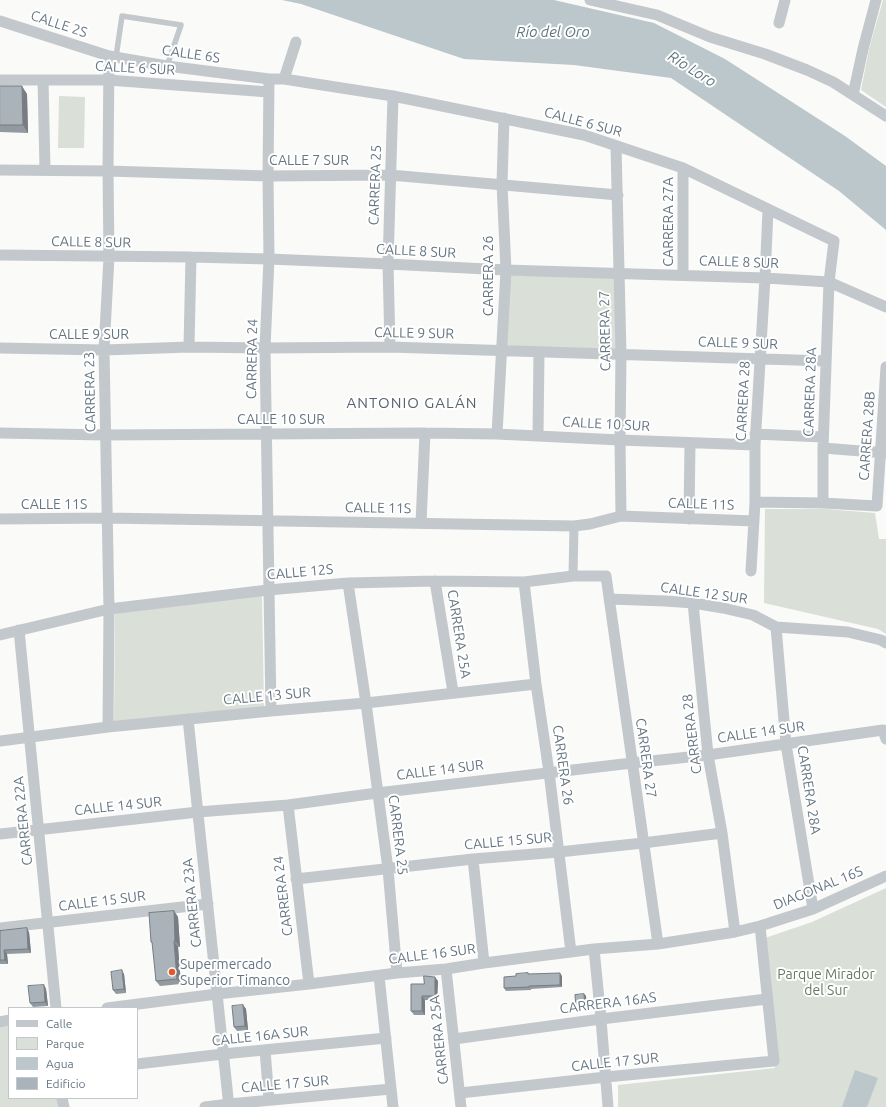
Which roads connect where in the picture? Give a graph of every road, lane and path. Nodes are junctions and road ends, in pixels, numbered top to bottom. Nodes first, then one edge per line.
1 (590, 0) edge
2 (785, 0) edge
3 (876, 0) edge
4 (0, 21) edge
5 (779, 22) dead end
6 (296, 42) dead end
7 (113, 56) junction
8 (167, 66) junction
9 (269, 79) junction
10 (284, 79) junction
11 (0, 80) edge
12 (43, 80) junction
13 (108, 80) junction
14 (269, 92) junction
15 (853, 95) junction
16 (393, 96) junction
17 (886, 116) edge
18 (504, 118) junction
19 (616, 146) junction
20 (683, 168) junction
21 (0, 170) edge
22 (45, 170) junction
23 (108, 171) junction
24 (390, 175) junction
25 (268, 176) junction
26 (502, 184) junction
27 (618, 195) junction
28 (768, 210) junction
29 (0, 255) edge
30 (109, 257) junction
31 (191, 257) junction
32 (269, 259) junction
33 (388, 264) junction
34 (506, 270) junction
35 (619, 274) junction
36 (683, 275) junction
37 (765, 278) junction
38 (830, 282) junction
39 (886, 306) edge
40 (189, 347) junction
41 (390, 347) junction
42 (0, 348) edge
43 (265, 348) junction
44 (104, 350) junction
45 (502, 351) junction
46 (539, 352) junction
47 (621, 354) junction
48 (760, 359) junction
49 (826, 361) junction
50 (886, 367) edge
51 (0, 433) edge
52 (425, 433) junction
53 (266, 434) junction
54 (497, 434) junction
55 (755, 434) junction
56 (106, 435) junction
57 (538, 435) junction
58 (823, 437) junction
59 (620, 440) junction
60 (690, 443) junction
61 (755, 445) junction
62 (823, 448) junction
63 (883, 453) edge
64 (755, 502) junction
65 (823, 503) junction
66 (620, 516) junction
67 (107, 518) junction
68 (0, 519) edge
69 (689, 519) junction
70 (268, 520) junction
71 (754, 521) junction
72 (421, 523) junction
73 (574, 526) junction
74 (751, 571) dead end
75 (572, 576) junction
76 (606, 576) joint
77 (435, 581) junction
78 (524, 582) junction
79 (348, 583) junction
80 (268, 590) junction
81 (609, 599) junction
82 (693, 604) junction
83 (109, 610) junction
84 (776, 627) junction
85 (19, 630) junction
86 (0, 635) edge
87 (886, 643) edge
88 (536, 684) junction
89 (453, 692) junction
90 (366, 702) junction
91 (271, 710) junction
92 (188, 719) junction
93 (108, 727) junction
94 (884, 735) edge
95 (30, 737) junction
96 (0, 741) edge
97 (786, 744) junction
98 (708, 755) junction
99 (632, 762) junction
100 (549, 772) junction
101 (377, 793) junction
102 (288, 805) junction
103 (198, 812) junction
104 (39, 829) junction
105 (722, 833) junction
106 (0, 834) edge
107 (643, 843) junction
108 (559, 852) junction
109 (473, 859) junction
110 (388, 869) junction
111 (886, 876) edge
112 (296, 880) junction
113 (208, 904) junction
114 (813, 909) junction
115 (48, 922) junction
116 (760, 926) junction
117 (0, 928) edge
118 (735, 932) junction
119 (658, 944) junction
120 (594, 949) junction
121 (571, 952) junction
122 (484, 963) junction
123 (446, 969) junction
124 (397, 973) junction
125 (379, 976) junction
126 (309, 984) junction
127 (217, 994) junction
128 (767, 998) junction
129 (56, 1007) edge
130 (127, 1007) edge
131 (601, 1019) junction
132 (386, 1038) junction
133 (454, 1039) junction
134 (265, 1050) junction
135 (223, 1054) junction
136 (138, 1064) edge
137 (606, 1077) junction
138 (391, 1089) junction
139 (460, 1093) junction
140 (269, 1100) junction
141 (229, 1105) edge
142 (205, 1107) edge
143 (393, 1107) edge
144 (461, 1107) edge
145 (608, 1107) edge

1 - 15 street
2 - 5 street
3 - 15 street
4 - 7 street, CALLE 2S
6 - 10 street
7 - 8 street, CALLE 6S
7 - 8 lane
7 - 13 street, CARRERA 23
8 - 9 street, CALLE 6S
9 - 10 street, CALLE 6 SUR
9 - 14 street, CARRERA 24
10 - 16 street, CALLE 6 SUR
11 - 12 street, CALLE 6 SUR
12 - 13 street, CALLE 6 SUR
12 - 22 street
13 - 14 street, CALLE 6 SUR
13 - 23 street, CARRERA 23
14 - 25 street, CARRERA 24
15 - 17 street
16 - 18 street, CALLE 6 SUR
16 - 24 street, CARRERA 25
18 - 19 street, CALLE 6 SUR
18 - 26 street, CARRERA 26
19 - 20 street, CALLE 6 SUR
19 - 27 street, CARRERA 27
20 - 28 street, CALLE 6 SUR
20 - 36 street, CARRERA 27A
21 - 22 street, CALLE 7 SUR
22 - 23 street, CALLE 7 SUR
23 - 25 street, CALLE 7 SUR
23 - 30 street, CARRERA 23
24 - 25 street, CALLE 7 SUR
24 - 26 street, CALLE 7 SUR
24 - 33 street, CARRERA 25
25 - 32 street, CARRERA 24
26 - 27 street, CALLE 7 SUR
26 - 34 street, CARRERA 26
27 - 35 street, CARRERA 27
28 - 37 street, CARRERA 28
28 - 38 street, CALLE 6 SUR
29 - 30 street, CALLE 8 SUR
30 - 31 street, CALLE 8 SUR
30 - 44 street, CARRERA 23
31 - 32 street, CALLE 8 SUR
31 - 40 street
32 - 33 street, CALLE 8 SUR
32 - 43 street, CARRERA 24
33 - 34 street, CALLE 8 SUR
33 - 41 street, CARRERA 25
34 - 35 street, CALLE 8 SUR
34 - 45 street, CARRERA 26
35 - 36 street, CALLE 8 SUR
35 - 47 street, CARRERA 27
36 - 37 street, CALLE 8 SUR
37 - 38 street, CALLE 8 SUR
37 - 48 street, CARRERA 28
38 - 39 street, CALLE 8 SUR
38 - 49 street, CARRERA 28A
40 - 43 street, CALLE 9 SUR
40 - 44 street, CALLE 9 SUR
41 - 43 street, CALLE 9 SUR
41 - 45 street, CALLE 9 SUR
42 - 44 street, CALLE 9 SUR
43 - 53 street, CARRERA 24
44 - 56 street, CARRERA 23
45 - 46 street, CALLE 9 SUR
45 - 54 street, CARRERA 26
46 - 47 street, CALLE 9 SUR
46 - 57 street
47 - 48 street, CALLE 9 SUR
47 - 59 street, CARRERA 27
48 - 49 street, CALLE 9 SUR
48 - 55 street, CARRERA 28
49 - 58 street, CARRERA 28A
50 - 63 street, CARRERA 28B
51 - 56 street, CALLE 10 SUR
52 - 53 street, CALLE 10 SUR
52 - 54 street, CALLE 10 SUR
52 - 72 street
53 - 56 street, CALLE 10 SUR
53 - 70 street, CARRERA 24
54 - 57 street, CALLE 10 SUR
55 - 58 street
55 - 61 street, CARRERA 28
56 - 67 street, CARRERA 23
57 - 59 street, CALLE 10 SUR
58 - 62 street, CARRERA 28A
59 - 60 street, CALLE 10 SUR
59 - 66 street, CARRERA 27
60 - 61 street, CALLE 10 SUR
60 - 69 street
61 - 64 street, CARRERA 28
62 - 63 street
62 - 65 street, CARRERA 28A
63 - 65 street, CARRERA 28B
64 - 65 street
64 - 71 street, CARRERA 28
66 - 69 street, CALLE 11S
66 - 73 street, CALLE 11S
67 - 68 street, CALLE 11S
67 - 70 street, CALLE 11S
67 - 83 street, CARRERA 23
69 - 71 street, CALLE 11S
70 - 72 street, CALLE 11S
70 - 80 street, CARRERA 24
71 - 74 street, CARRERA 28
72 - 73 street, CALLE 11S
73 - 75 street
75 - 76 street, CALLE 12S
75 - 78 street, CALLE 12S
76 - 81 street, CARRERA 27
77 - 78 street, CALLE 12S
77 - 79 street, CALLE 12S
77 - 89 street, CARRERA 25A
78 - 88 street, CARRERA 26
79 - 80 street, CALLE 12S
79 - 90 street, CARRERA 25
80 - 83 street, CALLE 12S
80 - 91 street, CARRERA 24
81 - 82 street, CALLE 12 SUR
81 - 99 street, CARRERA 27
82 - 84 street, CALLE 12 SUR
82 - 98 street, CARRERA 28
83 - 85 street, CALLE 12S
83 - 93 street, CARRERA 23
84 - 87 street, CALLE 12 SUR
84 - 97 street, CARRERA 28A
85 - 86 street, CALLE 12S
85 - 95 street, CARRERA 22A
88 - 89 street, CALLE 13 SUR
88 - 100 street, CARRERA 26
89 - 90 street, CALLE 13 SUR
90 - 91 street, CALLE 13 SUR
90 - 101 street, CARRERA 25
91 - 92 street, CALLE 13 SUR
92 - 93 street, CALLE 13 SUR
92 - 103 street, CARRERA 23A
93 - 95 street, CALLE 13 SUR
94 - 97 street, CALLE 14 SUR
95 - 96 street, CALLE 13 SUR
95 - 104 street, CARRERA 22A
97 - 98 street, CALLE 14 SUR
97 - 114 street, CARRERA 28A
98 - 99 street, CALLE 14 SUR
98 - 105 street, CARRERA 28
99 - 100 street, CALLE 14 SUR
99 - 107 street, CARRERA 27
100 - 101 street, CALLE 14 SUR
100 - 108 street, CARRERA 26
101 - 102 street, CALLE 14 SUR
101 - 110 street, CARRERA 25
102 - 103 street, CALLE 14 SUR
102 - 112 street, CARRERA 24
103 - 104 street, CALLE 14 SUR
103 - 113 street, CARRERA 23A
104 - 106 street, CALLE 14 SUR
104 - 115 street, CARRERA 22A
105 - 107 street, CALLE 15 SUR
105 - 118 street, CARRERA 28
107 - 108 street, CALLE 15 SUR
107 - 119 street, CARRERA 27
108 - 109 street, CALLE 15 SUR
108 - 121 street, CARRERA 26
109 - 110 street, CALLE 15 SUR
109 - 122 street
110 - 112 street, CALLE 15 SUR
110 - 124 street, CARRERA 25
111 - 114 street, DIAGONAL 16S
112 - 126 street, CARRERA 24
113 - 115 street, CALLE 15 SUR
113 - 127 street, CARRERA 23A
114 - 116 street, DIAGONAL 16S
115 - 117 street, CALLE 15 SUR
115 - 129 street, CARRERA 22A
116 - 118 street, CALLE 16 SUR
116 - 128 street
118 - 119 street, CALLE 16 SUR
119 - 120 street, CALLE 16 SUR
120 - 121 street, CALLE 16 SUR
120 - 131 street
121 - 122 street, CALLE 16 SUR
122 - 123 street, CALLE 16 SUR
123 - 124 street, CALLE 16 SUR
123 - 133 street, CARRERA 25A
124 - 125 street, CALLE 16 SUR
125 - 126 street, CALLE 16 SUR
125 - 132 street
126 - 127 street, CALLE 16 SUR
127 - 130 street, CALLE 16 SUR
127 - 135 street, CARRERA 23A
128 - 131 street, CARRERA 16AS
128 - 137 street, CALLE 17 SUR
131 - 133 street, CARRERA 16AS
131 - 137 street
132 - 134 street, CALLE 16A SUR
132 - 138 street
133 - 139 street, CARRERA 25A
134 - 135 street, CALLE 16A SUR
134 - 140 street
135 - 136 street, CALLE 16A SUR
135 - 141 street, CARRERA 23A
137 - 139 street, CALLE 17 SUR
137 - 145 street
138 - 140 street, CALLE 17 SUR
138 - 143 street
139 - 144 street, CARRERA 25A
140 - 141 street, CALLE 17 SUR
141 - 142 street, CALLE 17 SUR

